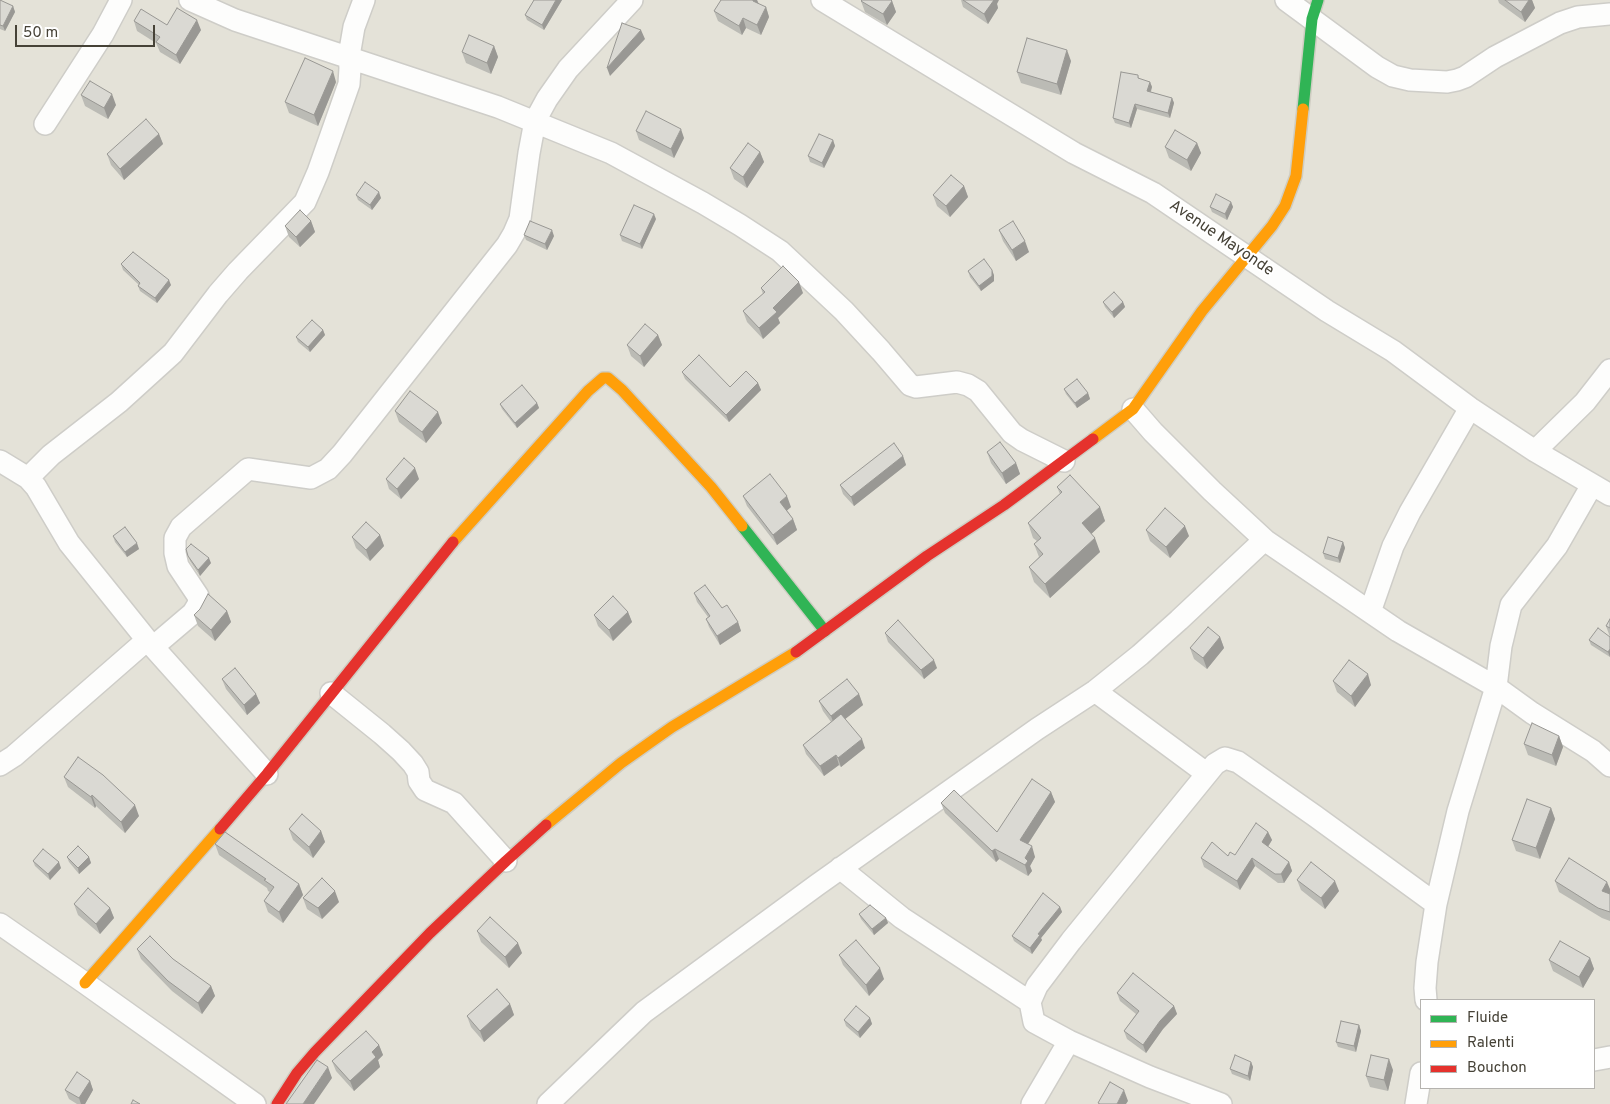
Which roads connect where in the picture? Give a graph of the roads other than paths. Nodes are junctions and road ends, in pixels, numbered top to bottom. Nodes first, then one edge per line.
1 (121, 0) edge
2 (190, 0) edge
3 (364, 0) edge
4 (632, 0) edge
5 (822, 0) edge
6 (1286, 0) edge
7 (1315, 10) edge
8 (1610, 14) edge
9 (349, 56) junction
10 (536, 121) junction
11 (45, 124) dead end
12 (1248, 256) junction
13 (1610, 370) edge
14 (1470, 408) junction
15 (1133, 409) junction
16 (1535, 451) junction
17 (0, 461) edge
18 (1064, 461) junction
19 (28, 478) junction
20 (1601, 490) edge
21 (1266, 541) junction
22 (1370, 612) junction
23 (825, 631) junction
24 (150, 644) junction
25 (1496, 687) junction
26 (1094, 691) junction
27 (331, 693) junction
28 (0, 765) edge
29 (1610, 766) edge
30 (1206, 773) junction
31 (267, 774) junction
32 (506, 861) junction
33 (840, 868) junction
34 (1436, 904) junction
35 (0, 924) edge
36 (85, 983) junction
37 (1426, 999) edge
38 (1030, 1002) junction
39 (1069, 1040) junction
40 (1610, 1057) edge
41 (1595, 1060) edge
42 (1420, 1079) edge
43 (1190, 1098) edge
44 (255, 1104) edge
45 (277, 1104) edge
46 (548, 1104) edge
47 (1032, 1104) edge
48 (1222, 1104) edge
49 (1416, 1104) edge

1 - 11 street
2 - 9 street
3 - 9 street
4 - 10 street
5 - 12 street, Avenue Mayonde
6 - 7 street
7 - 8 street
7 - 12 street
9 - 10 street
9 - 19 street
10 - 18 street
10 - 24 street
12 - 14 street, Avenue Mayonde
12 - 15 street
13 - 16 street
14 - 16 street, Avenue Mayonde
14 - 22 street
15 - 18 street
15 - 21 street
16 - 20 street, Avenue Mayonde
17 - 19 street
18 - 23 street
19 - 24 street
20 - 25 street
21 - 22 street
21 - 26 street
22 - 25 street
23 - 27 street
23 - 32 street
24 - 28 street
24 - 31 street
25 - 29 street
25 - 34 street
26 - 30 street
26 - 33 street
27 - 31 street
27 - 32 street
30 - 34 street
30 - 38 street
31 - 36 street
32 - 45 street
33 - 38 street
33 - 46 street
34 - 37 street
35 - 36 street
36 - 44 street
38 - 39 street
39 - 43 street
39 - 47 street
40 - 41 street
42 - 49 street
43 - 48 street

